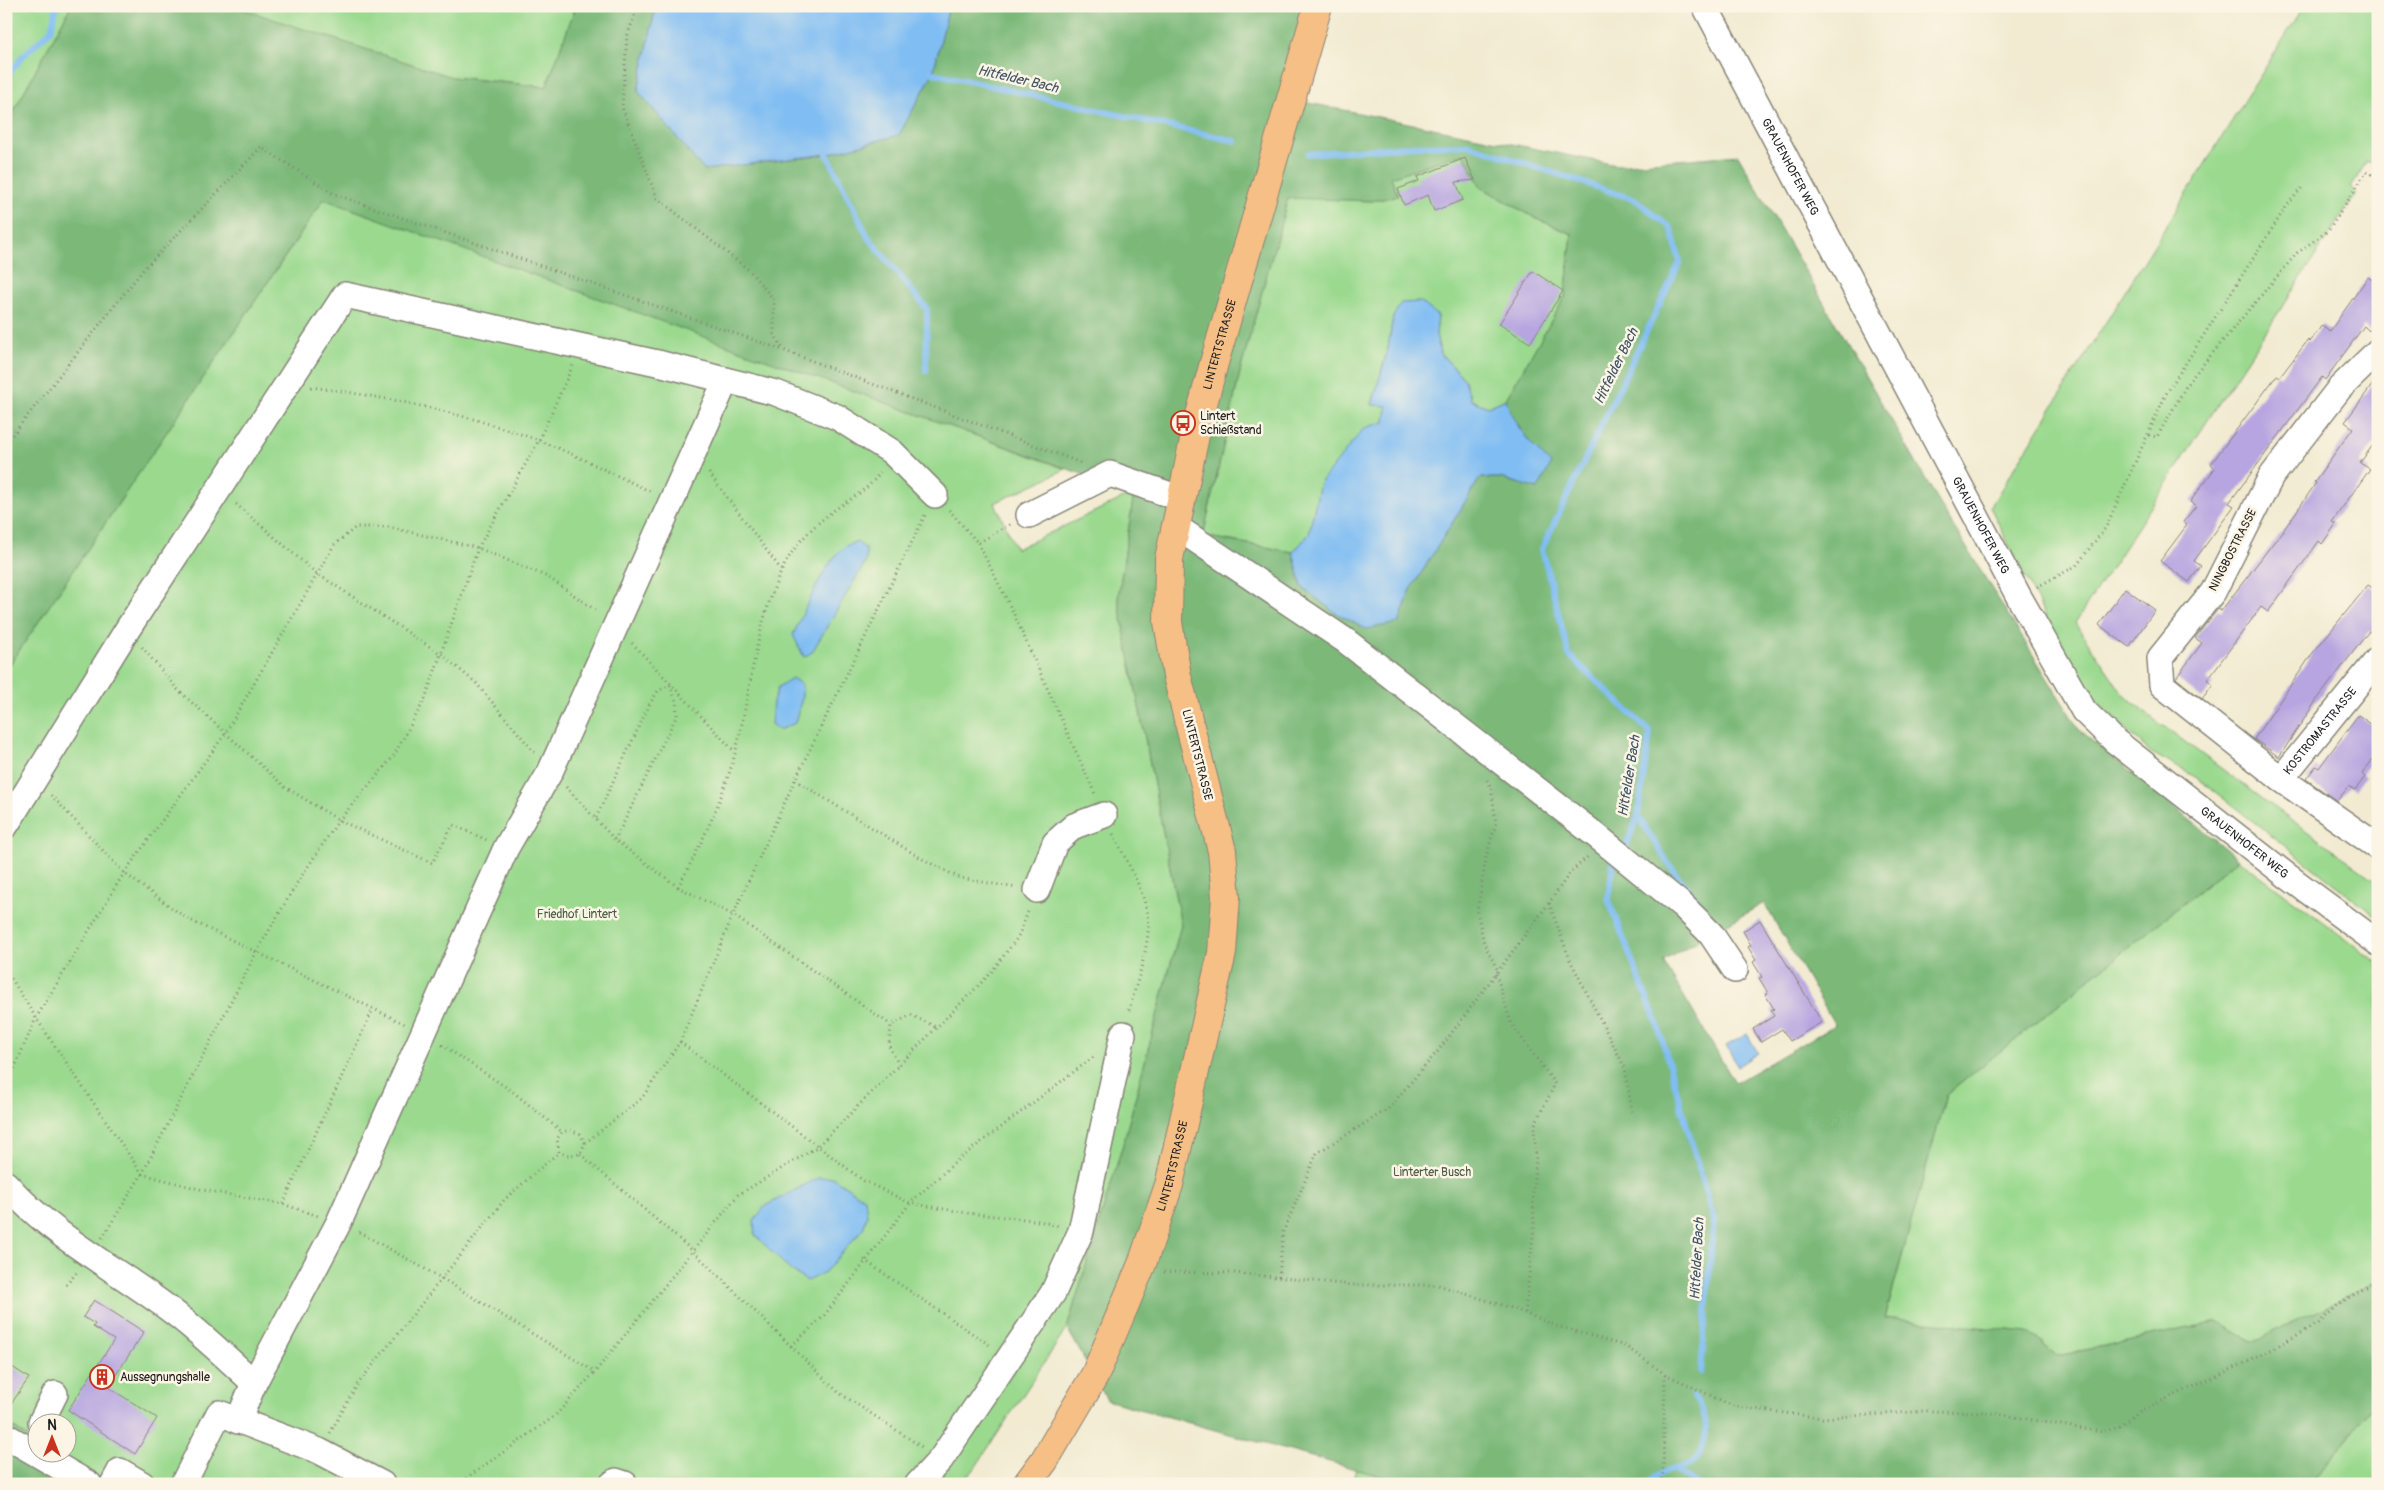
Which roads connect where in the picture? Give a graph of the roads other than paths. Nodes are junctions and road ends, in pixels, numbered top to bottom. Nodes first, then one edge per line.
1 (1318, 6) edge
2 (1705, 6) edge
3 (2378, 351) edge
4 (726, 380) junction
5 (935, 495) road end
6 (1182, 499) junction
7 (1029, 515) road end
8 (1175, 526) junction
9 (2378, 659) edge
10 (2281, 779) junction
11 (1104, 815) road end
12 (6, 825) edge
13 (2378, 847) edge
14 (1038, 890) road end
15 (2378, 943) edge
16 (1735, 970) dead end
17 (1123, 1034) road end
18 (6, 1184) edge
19 (254, 1382) junction
20 (55, 1394) dead end
21 (46, 1412) edge
22 (238, 1421) junction
23 (6, 1436) edge
24 (28, 1438) edge
25 (62, 1462) edge
26 (89, 1484) edge
27 (113, 1484) edge
28 (142, 1484) edge
29 (183, 1484) edge
30 (382, 1484) edge
31 (918, 1484) edge
32 (1027, 1484) edge

1 - 6 main road, LINTERTSTRASSE
2 - 15 street, GRAUENHOFER WEG
3 - 10 street, NINGBOSTRASSE
4 - 5 street
4 - 12 street
4 - 19 street
6 - 7 street
6 - 8 main road, LINTERTSTRASSE
8 - 16 street
8 - 32 main road, LINTERTSTRASSE
9 - 10 street, KOSTROMASTRASSE
10 - 13 street, NINGBOSTRASSE
11 - 14 street
17 - 31 street
18 - 19 street
19 - 22 street
20 - 21 street
22 - 29 street
22 - 30 street
23 - 24 street
25 - 26 street
27 - 28 street

